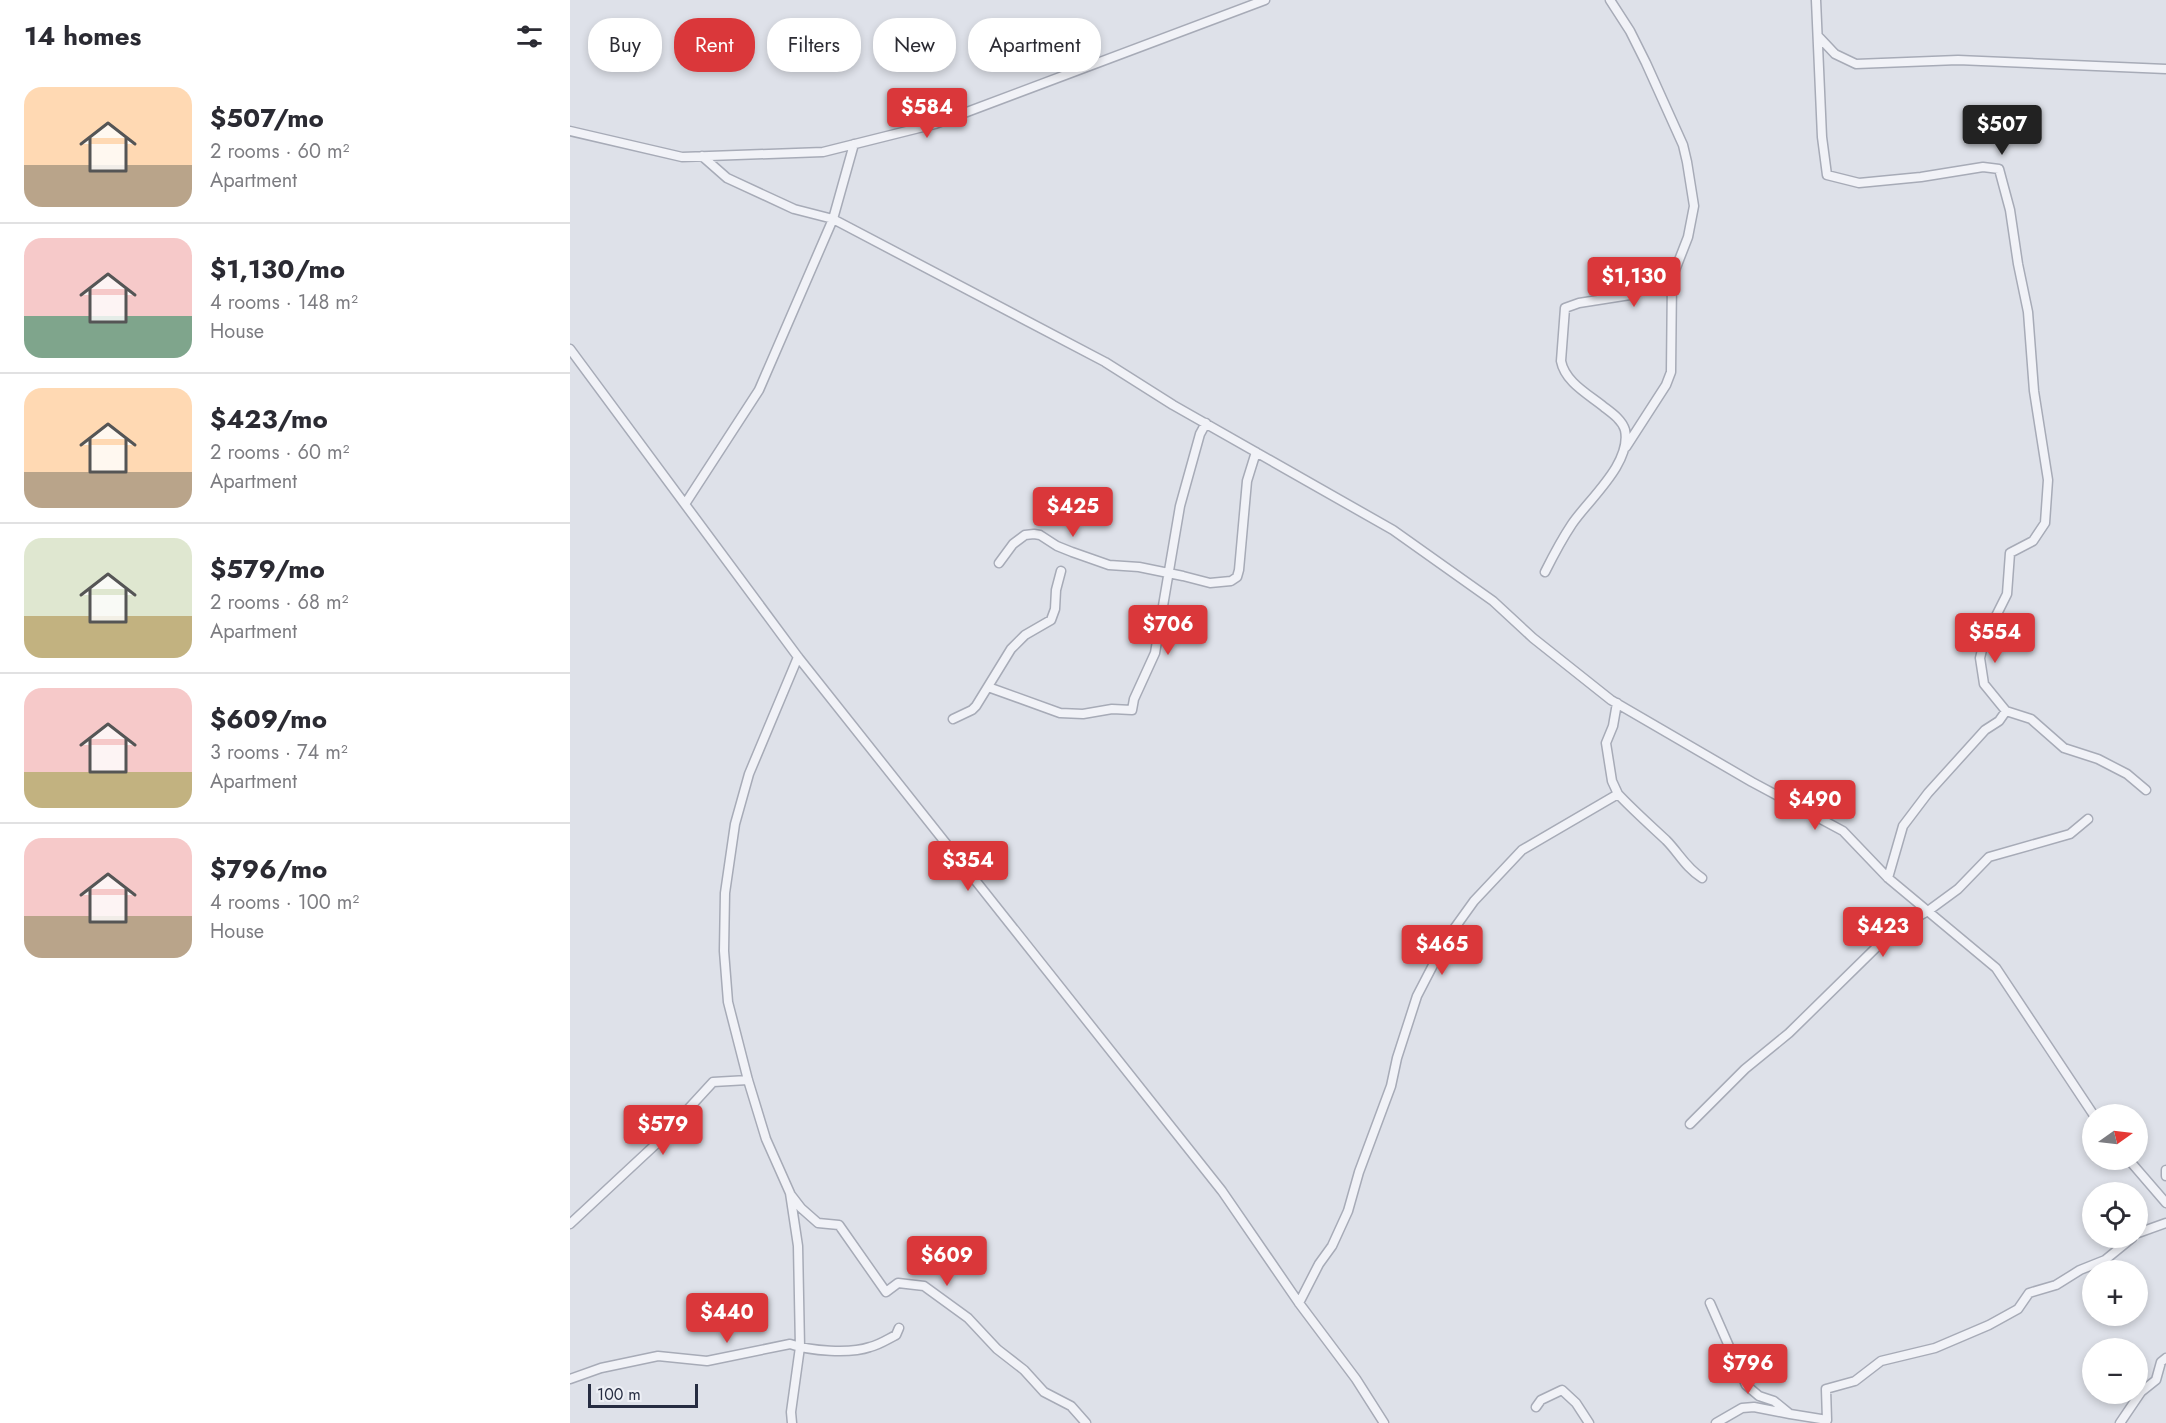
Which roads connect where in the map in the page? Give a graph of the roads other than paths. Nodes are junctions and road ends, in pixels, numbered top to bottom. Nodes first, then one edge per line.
1 (1265, 0) edge
2 (1610, 0) edge
3 (1816, 0) edge
4 (1818, 36) junction
5 (2166, 69) edge
6 (570, 131) edge
7 (854, 144) junction
8 (702, 156) junction
9 (833, 219) junction
10 (1672, 278) junction
11 (570, 349) edge
12 (1206, 423) junction
13 (1626, 447) junction
14 (1256, 452) junction
15 (685, 504) junction
16 (999, 563) dead end
17 (1061, 571) dead end
18 (1545, 572) dead end
19 (1168, 573) junction
20 (798, 657) junction
21 (988, 687) junction
22 (1617, 703) junction
23 (2006, 711) junction
24 (952, 719) dead end
25 (2146, 790) dead end
26 (1618, 794) junction
27 (2088, 819) dead end
28 (1702, 878) dead end
29 (1888, 878) junction
30 (1928, 911) junction
31 (748, 1080) junction
32 (2086, 1104) edge
33 (1690, 1124) dead end
34 (2138, 1170) edge
35 (2166, 1170) edge
36 (2166, 1176) edge
37 (790, 1193) junction
38 (2166, 1203) edge
39 (2166, 1223) edge
40 (570, 1224) edge
41 (2148, 1229) edge
42 (2120, 1248) edge
43 (1299, 1303) junction
44 (1710, 1303) dead end
45 (899, 1328) dead end
46 (800, 1347) junction
47 (2166, 1358) edge
48 (570, 1379) edge
49 (1536, 1407) dead end
50 (1790, 1414) junction
51 (792, 1423) edge
52 (1086, 1423) edge
53 (1384, 1423) edge
54 (1589, 1423) edge
55 (1716, 1423) edge
56 (2120, 1423) edge

1 - 7 street
2 - 10 street
3 - 4 street
4 - 5 street
4 - 23 street
6 - 8 street
7 - 8 street
7 - 9 street
8 - 9 street
9 - 12 street
9 - 15 street
10 - 13 street
10 - 13 street
11 - 15 street
12 - 14 street
12 - 19 street
13 - 18 street
14 - 19 street
14 - 22 street
15 - 20 street
16 - 19 street
17 - 21 street
19 - 21 street
20 - 31 street
20 - 43 street
21 - 24 street
22 - 26 street
22 - 29 street
23 - 25 street
23 - 29 street
26 - 28 street
26 - 43 street
27 - 30 street
29 - 30 street
30 - 32 street
30 - 33 street
31 - 37 street
31 - 40 street
34 - 38 street
35 - 36 street
37 - 46 street
37 - 52 street
39 - 41 street
42 - 50 street
43 - 53 street
44 - 50 street
45 - 46 street
46 - 48 street
46 - 51 street
47 - 56 street
49 - 54 street
50 - 55 street

